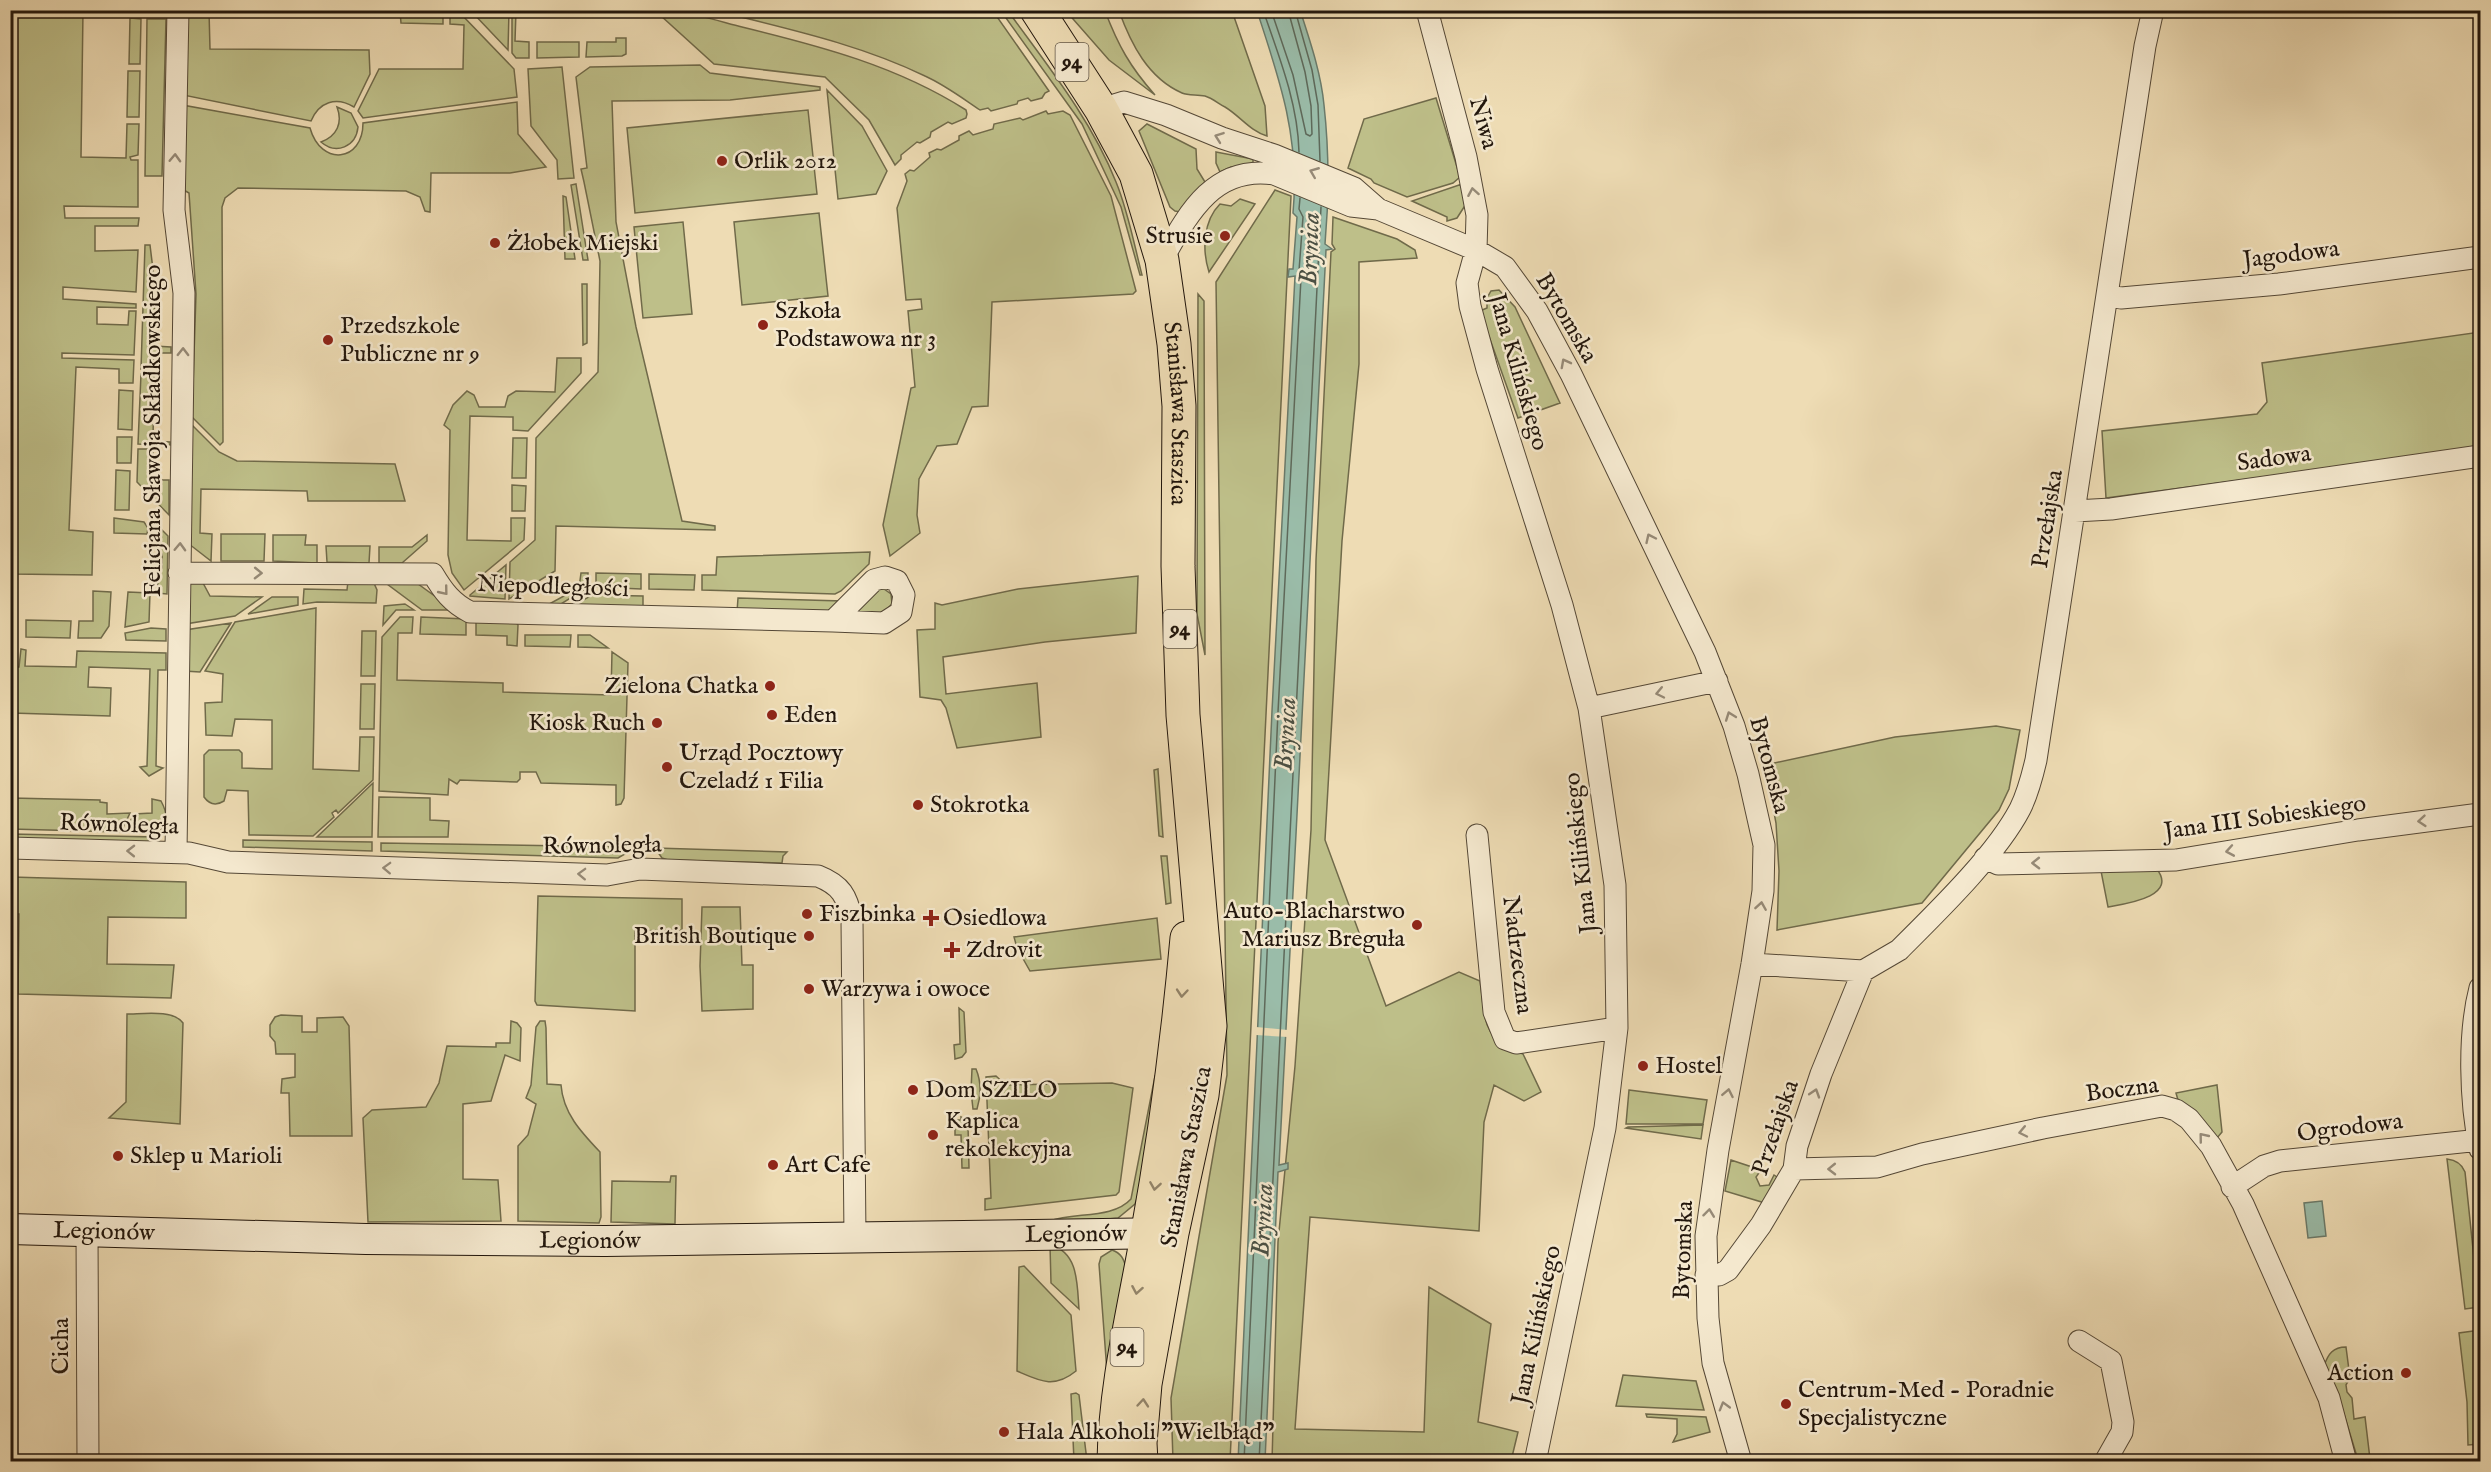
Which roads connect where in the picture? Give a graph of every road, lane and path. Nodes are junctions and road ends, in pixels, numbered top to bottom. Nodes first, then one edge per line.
1 (178, 10) edge
2 (1037, 10) edge
3 (1427, 10) edge
4 (2153, 10) edge
5 (1101, 110) junction
6 (1276, 165) junction
7 (1476, 250) junction
8 (2481, 257) edge
9 (1162, 260) junction
10 (2108, 296) junction
11 (2481, 456) edge
12 (2075, 512) junction
13 (179, 573) junction
14 (833, 621) dead end
15 (1717, 681) junction
16 (1589, 708) junction
17 (2481, 814) edge
18 (1477, 835) dead end
19 (10, 848) edge
20 (176, 852) junction
21 (1985, 858) junction
22 (1752, 964) junction
23 (1863, 971) junction
24 (2481, 988) edge
25 (1617, 1028) junction
26 (2480, 1143) edge
27 (1794, 1170) junction
28 (2232, 1188) junction
29 (10, 1229) edge
30 (87, 1230) junction
31 (1160, 1233) junction
32 (855, 1238) junction
33 (1706, 1275) junction
34 (2079, 1341) dead end
35 (88, 1461) edge
36 (1114, 1461) edge
37 (1141, 1461) edge
38 (1535, 1461) edge
39 (1741, 1461) edge
40 (2105, 1461) edge
41 (2346, 1461) edge

13 -> 1 street, Felicjana Sławoja Składkowskiego
2 - 5 main road, Stanisława Staszica / 94
7 -> 3 street, Niwa
4 - 10 street, Przełajska
6 -> 5 street, Bytomska
5 - 9 main road, Stanisława Staszica / 94
6 - 7 street, Bytomska
6 - 9 street, Bytomska
15 -> 7 street, Bytomska
7 - 16 street, Jana Kilińskiego
8 - 10 street, Jagodowa
9 - 31 main road, Stanisława Staszica / 94
10 - 12 street, Przełajska
11 - 12 street, Sadowa
12 - 21 street, Przełajska
13 -> 14 street, Niepodległości
13 - 20 street, Felicjana Sławoja Składkowskiego
15 -> 16 street
22 -> 15 street, Bytomska
16 - 25 street, Jana Kilińskiego
17 -> 21 street, Jana III Sobieskiego
18 - 25 street, Nadrzeczna
20 -> 19 street, Równoległa
32 -> 20 street, Równoległa
21 - 23 street, Przełajska
22 - 23 street
33 -> 22 street, Bytomska
27 -> 23 street, Przełajska
24 - 26 street
25 - 38 street, Jana Kilińskiego
26 - 28 street, Ogrodowa
28 -> 27 street, Boczna
27 - 33 street, Przełajska
28 - 41 street, Boczna
29 - 30 street, Legionów
30 - 32 street, Legionów
30 - 35 street, Cicha
31 - 32 street, Legionów
31 -> 36 main road, Stanisława Staszica / 94
37 -> 31 main road, Stanisława Staszica / 94
39 -> 33 street, Bytomska
34 - 40 street

